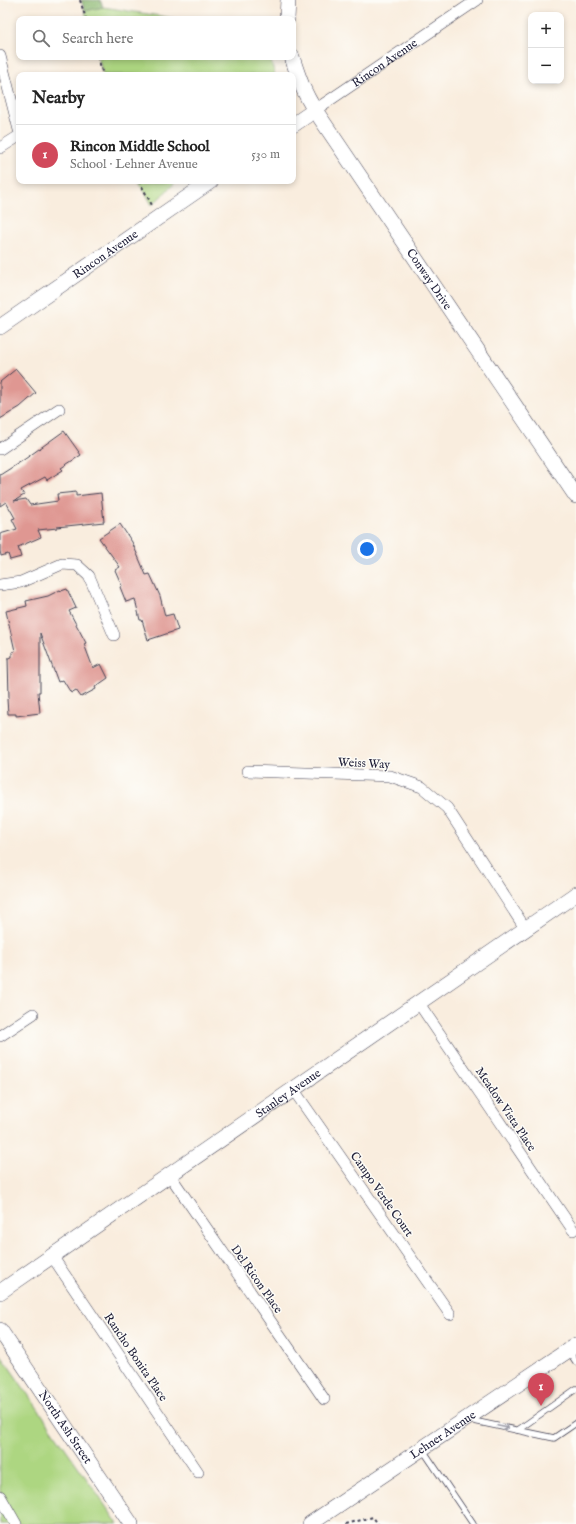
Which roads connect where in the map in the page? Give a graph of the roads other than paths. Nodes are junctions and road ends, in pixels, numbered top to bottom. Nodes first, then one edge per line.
1 (288, 0) edge
2 (476, 0) edge
3 (287, 16) edge
4 (0, 56) edge
5 (293, 60) edge
6 (314, 110) junction
7 (16, 118) edge
8 (296, 123) edge
9 (16, 138) edge
10 (0, 148) edge
11 (207, 184) edge
12 (0, 327) edge
13 (58, 408) dead end
14 (0, 449) edge
15 (576, 496) edge
16 (0, 585) edge
17 (114, 635) dead end
18 (247, 771) dead end
19 (576, 894) edge
20 (525, 928) junction
21 (418, 1002) junction
22 (33, 1014) dead end
23 (0, 1036) edge
24 (293, 1089) junction
25 (169, 1174) junction
26 (573, 1230) dead end
27 (52, 1256) junction
28 (0, 1292) edge
29 (450, 1314) dead end
30 (0, 1330) edge
31 (573, 1352) edge
32 (576, 1389) edge
33 (324, 1399) dead end
34 (465, 1419) junction
35 (576, 1423) edge
36 (518, 1430) junction
37 (421, 1448) junction
38 (198, 1472) dead end
39 (0, 1496) edge
40 (16, 1524) edge
41 (131, 1524) edge
42 (310, 1524) edge
43 (473, 1524) edge

1 - 3 street
2 - 6 street, Rincon Avenue
4 - 7 street
5 - 6 street, Conway Drive
6 - 8 street, Rincon Avenue
6 - 15 street, Conway Drive
9 - 10 street
11 - 12 street, Rincon Avenue
13 - 14 street
16 - 17 street
18 - 20 street, Weiss Way
19 - 20 street, Stanley Avenue
20 - 21 street, Stanley Avenue
21 - 24 street, Stanley Avenue
21 - 26 street, Meadow Vista Place
22 - 23 street
24 - 25 street, Stanley Avenue
24 - 29 street, Campo Verde Court
25 - 27 street, Stanley Avenue
25 - 33 street, Del Ricon Place
27 - 28 street, Stanley Avenue
27 - 38 street, Rancho Bonita Place
30 - 41 street, North Ash Street
31 - 34 street, Lehner Avenue
32 - 36 lane
34 -> 36 lane
34 - 37 street, Lehner Avenue
35 - 36 lane
37 - 42 street, Lehner Avenue
37 - 43 lane
39 - 40 street

